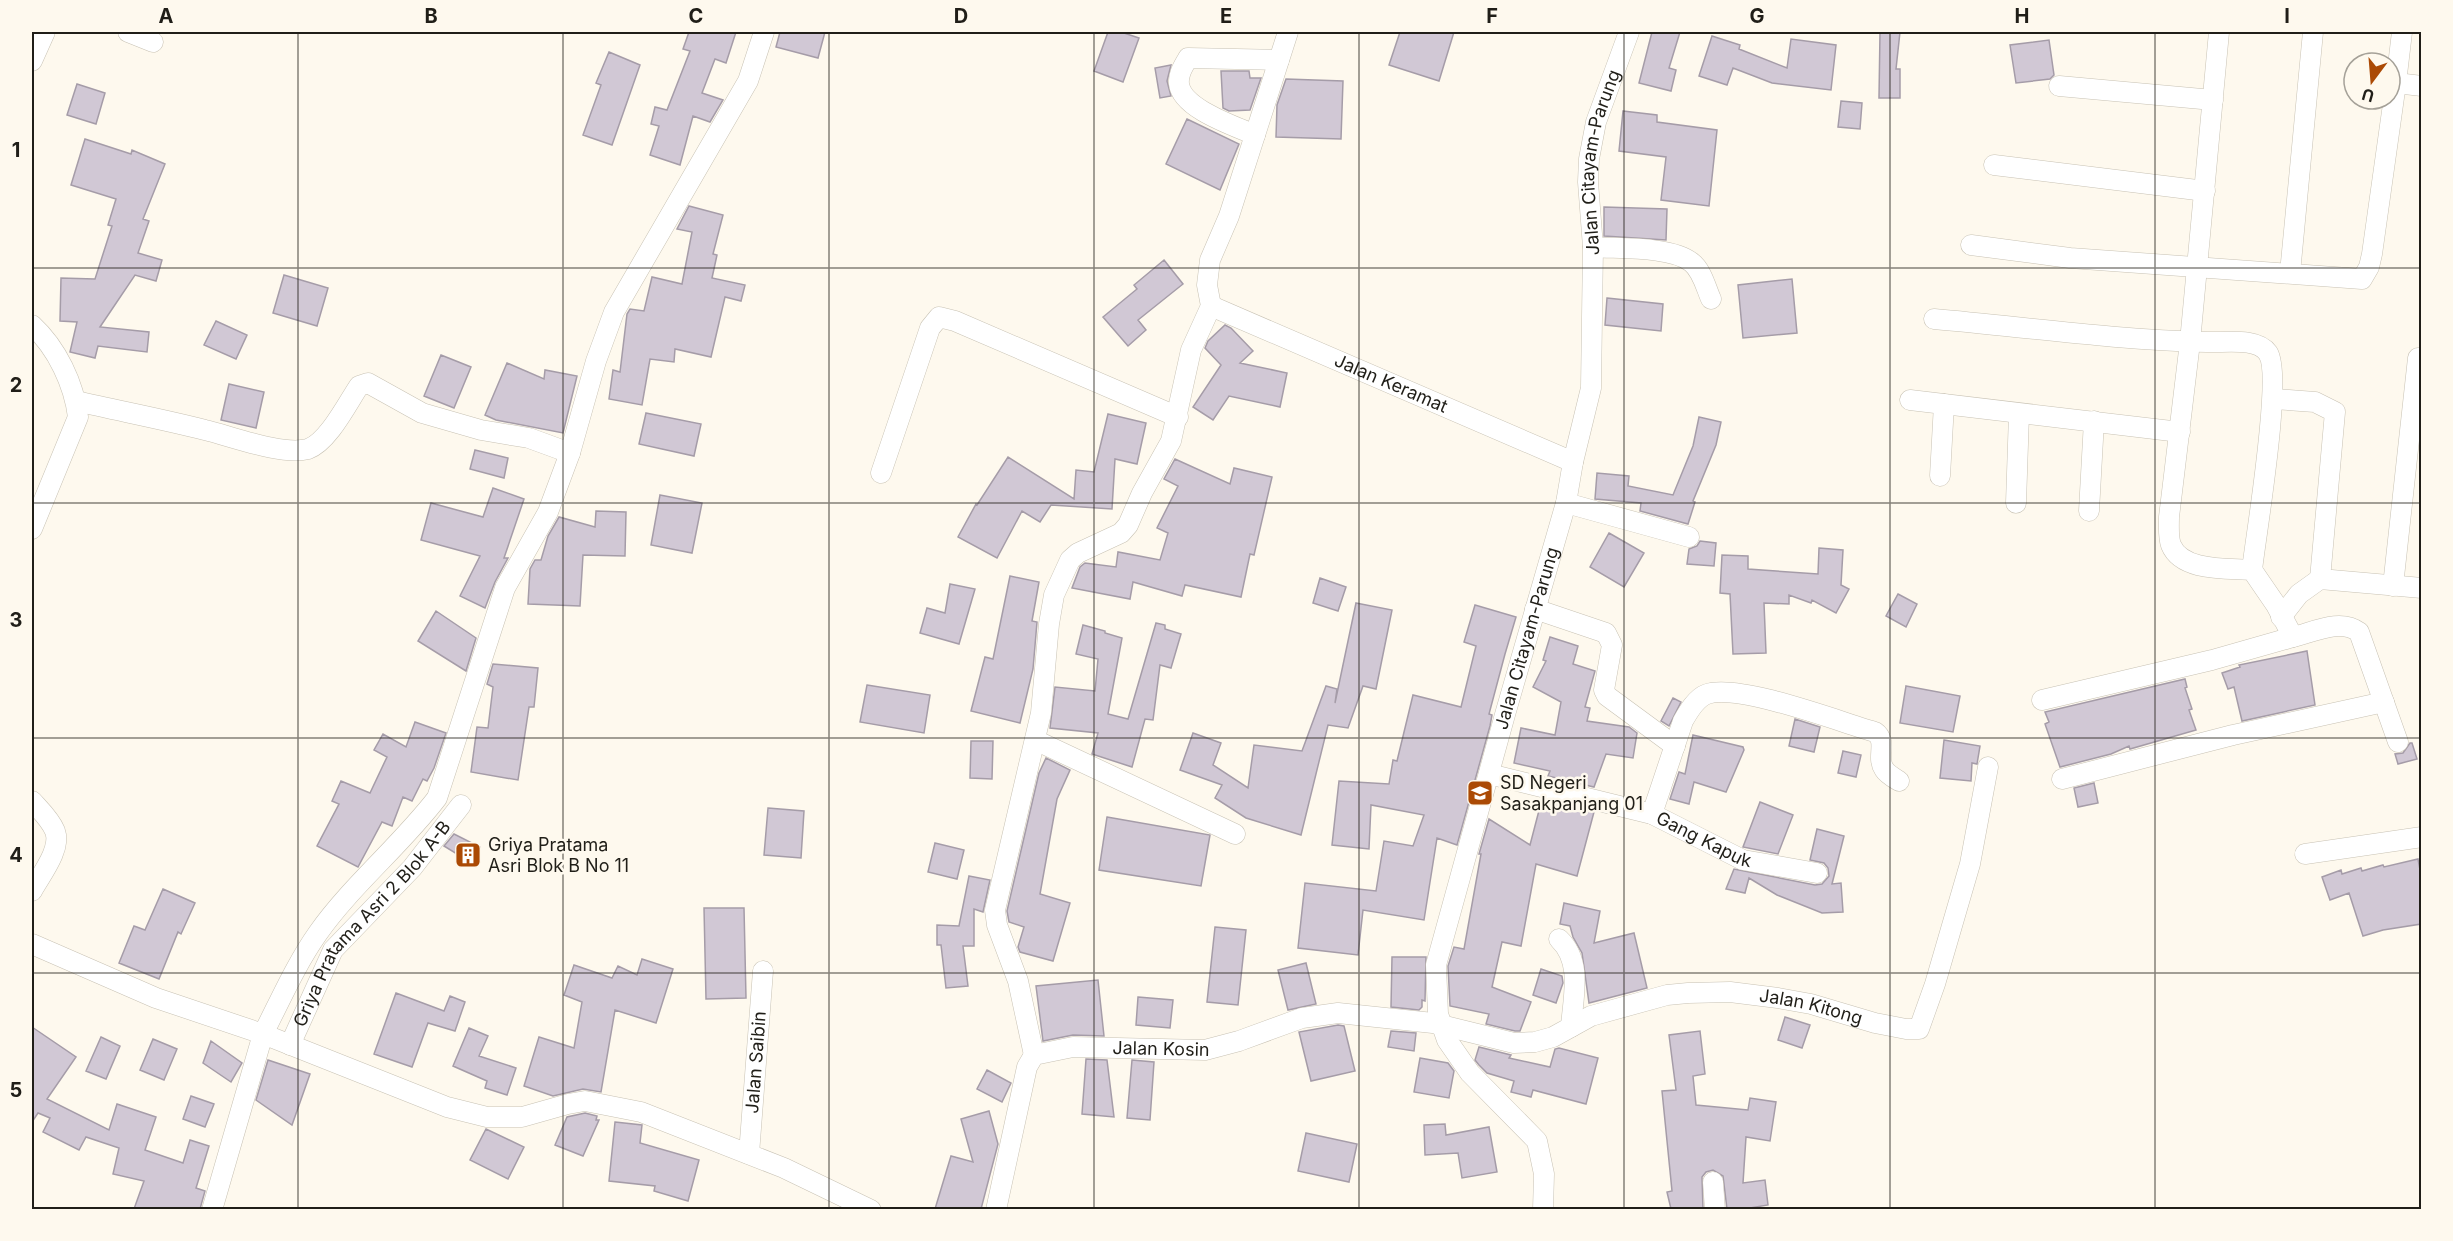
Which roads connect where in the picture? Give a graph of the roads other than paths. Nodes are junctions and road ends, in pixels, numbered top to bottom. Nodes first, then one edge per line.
1 (45, 32) edge
2 (128, 32) edge
3 (765, 32) edge
4 (1288, 32) edge
5 (1629, 32) edge
6 (2219, 32) edge
7 (2313, 32) edge
8 (2402, 32) edge
9 (153, 42) dead end
10 (2400, 51) edge
11 (1279, 60) junction
12 (32, 61) edge
13 (2402, 84) edge
14 (2059, 86) dead end
15 (2421, 86) edge
16 (2213, 100) junction
17 (2392, 111) edge
18 (1255, 135) junction
19 (1994, 165) dead end
20 (2205, 191) junction
21 (1971, 245) dead end
22 (1593, 247) junction
23 (2196, 268) junction
24 (2290, 273) junction
25 (1711, 299) dead end
26 (1211, 306) junction
27 (1934, 319) dead end
28 (32, 325) edge
29 (2190, 342) junction
30 (2418, 358) dead end
31 (2274, 399) junction
32 (1910, 400) dead end
33 (76, 401) junction
34 (1944, 404) junction
35 (2019, 414) junction
36 (1178, 417) junction
37 (2094, 421) junction
38 (2180, 432) junction
39 (570, 453) junction
40 (1573, 462) junction
41 (881, 472) dead end
42 (1940, 476) dead end
43 (1566, 503) junction
44 (2016, 503) dead end
45 (2089, 511) dead end
46 (32, 529) edge
47 (1689, 537) dead end
48 (2257, 576) junction
49 (2320, 579) junction
50 (2392, 586) junction
51 (2421, 588) edge
52 (1535, 609) junction
53 (2278, 611) junction
54 (2293, 637) junction
55 (2042, 700) dead end
56 (2384, 702) junction
57 (1035, 740) junction
58 (2398, 742) dead end
59 (1675, 746) junction
60 (1988, 767) dead end
61 (1489, 774) junction
62 (2062, 778) dead end
63 (1899, 781) dead end
64 (32, 801) edge
65 (461, 805) dead end
66 (1652, 814) junction
67 (1235, 834) dead end
68 (2421, 837) edge
69 (2305, 854) dead end
70 (1817, 873) dead end
71 (32, 891) edge
72 (1559, 939) dead end
73 (32, 944) edge
74 (763, 971) dead end
75 (1441, 1025) junction
76 (1571, 1027) junction
77 (263, 1034) junction
78 (290, 1045) junction
79 (1034, 1055) junction
80 (749, 1154) junction
81 (1713, 1182) dead end
82 (212, 1209) edge
83 (871, 1209) edge
84 (996, 1209) edge
85 (1543, 1209) edge
86 (1716, 1209) edge

1 - 12 street
2 - 9 street
3 - 39 street
4 - 11 street
5 - 22 street, Jalan Citayam-Parung
6 - 16 street
7 - 24 street
8 - 10 street
11 - 18 street
11 - 18 street
13 - 15 street
14 - 16 street
16 - 20 street
17 - 24 street
18 - 26 street
19 - 20 street
20 - 23 street
21 - 23 street
22 - 25 street
22 - 40 street, Jalan Citayam-Parung
23 - 24 street
23 - 29 street
26 - 36 street
26 - 40 street, Jalan Keramat
27 - 29 street
28 - 33 street
29 - 31 street
29 - 38 street
30 - 50 street
31 - 48 street
31 - 49 street
32 - 34 street
33 - 39 street
33 - 46 street
34 - 35 street
34 - 42 street
35 - 37 street
35 - 44 street
36 - 41 street
36 - 57 street
37 - 38 street
37 - 45 street
38 - 48 street
39 - 77 street
40 - 43 street, Jalan Citayam-Parung
43 - 47 street
43 - 52 street, Jalan Citayam-Parung
48 - 53 street
49 - 50 street
49 - 53 street
50 - 51 street
52 - 59 street
52 - 61 street, Jalan Citayam-Parung
53 - 54 street
54 - 55 street
54 - 56 street
56 - 58 street
56 - 62 street
57 - 67 street
57 - 79 street
59 - 63 street
59 - 66 street
60 - 76 street, Jalan Kitong
61 - 66 street, Gang Kapuk
61 - 75 street, Jalan Citayam-Parung
64 - 71 street
65 - 78 street, Griya Pratama Asri 2 Blok A-B
66 - 70 street, Gang Kapuk
68 - 69 street
72 - 76 street
73 - 77 street
74 - 80 street, Jalan Saibin
75 - 76 street, Jalan Kitong
75 - 79 street, Jalan Kosin
75 - 85 street, Jalan Citayam-Parung
77 - 78 street
77 - 82 street
78 - 80 street
79 - 84 street
80 - 83 street
81 - 86 street

